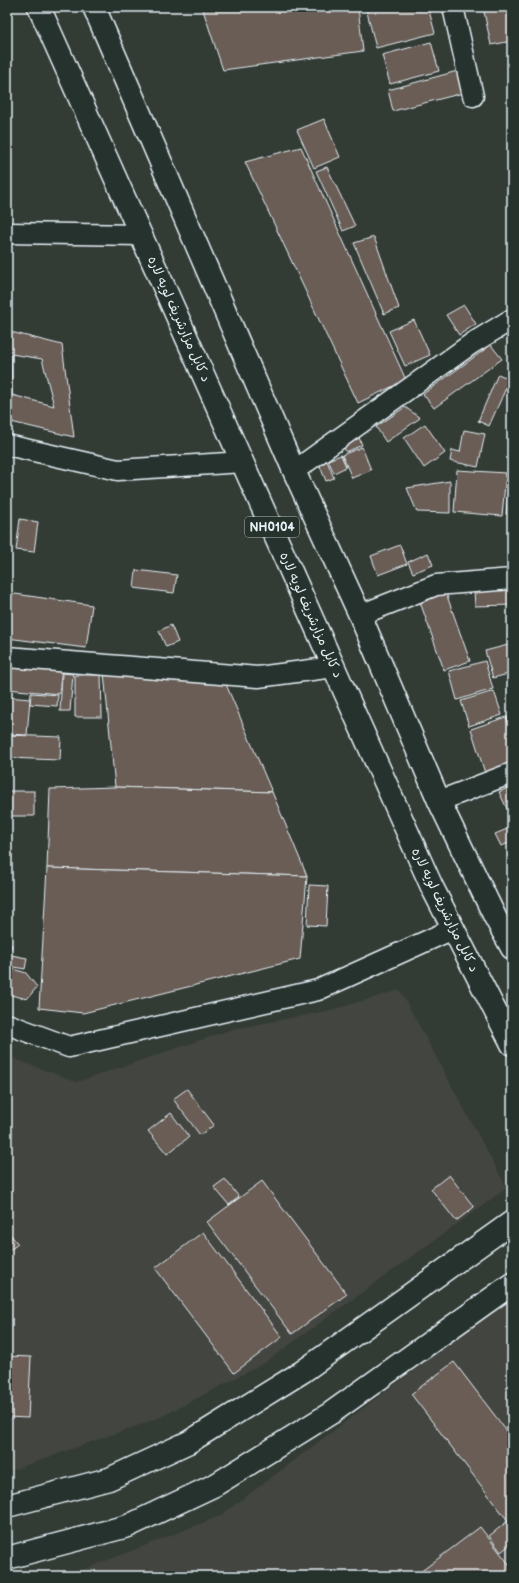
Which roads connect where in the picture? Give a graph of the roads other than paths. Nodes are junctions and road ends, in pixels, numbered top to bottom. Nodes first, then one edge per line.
1 (39, 7) edge
2 (94, 7) edge
3 (453, 7) edge
4 (473, 96) dead end
5 (7, 233) edge
6 (141, 235) junction
7 (512, 319) edge
8 (7, 446) edge
9 (243, 462) junction
10 (294, 471) junction
11 (512, 578) edge
12 (360, 615) junction
13 (7, 657) edge
14 (334, 667) junction
15 (512, 773) edge
16 (439, 800) junction
17 (453, 929) junction
18 (512, 948) edge
19 (7, 1024) edge
20 (512, 1044) edge
21 (512, 1222) edge
22 (512, 1284) edge
23 (7, 1506) edge
24 (7, 1558) edge

1 - 6 main road, د کابل مزارشریف لویه لاره / NH0104
2 - 10 main road, NH0104
3 - 4 street
5 - 6 street
6 - 9 main road, د کابل مزارشریف لویه لاره / NH0104
7 - 10 street
8 - 9 street
9 - 14 main road, د کابل مزارشریف لویه لاره / NH0104
10 - 12 main road, NH0104
11 - 12 street
12 - 16 main road, NH0104
13 - 14 street
14 - 17 main road, د کابل مزارشریف لویه لاره / NH0104
15 - 16 street
16 - 18 main road, NH0104
17 - 19 street
17 - 20 main road, د کابل مزارشریف لویه لاره / NH0104
21 - 23 main road
22 - 24 main road

